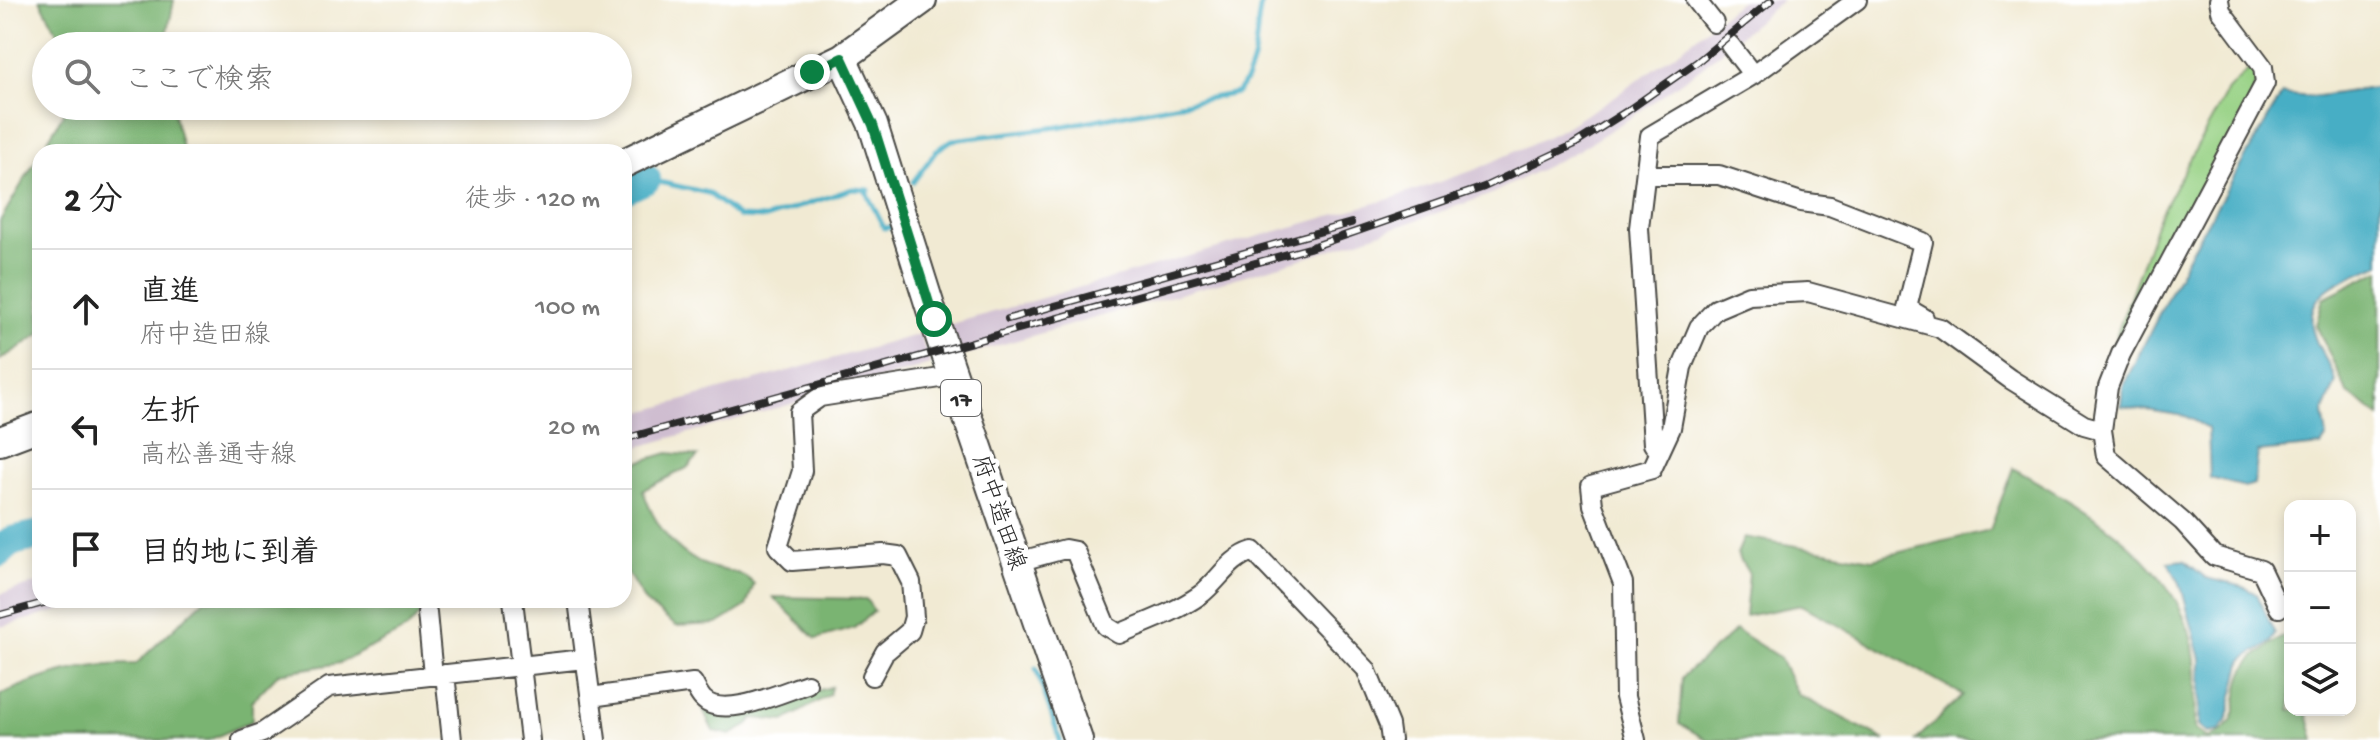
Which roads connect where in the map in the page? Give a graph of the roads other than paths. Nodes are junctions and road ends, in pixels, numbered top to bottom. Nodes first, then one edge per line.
1 (922, 0) edge
2 (1696, 0) edge
3 (1857, 0) edge
4 (2219, 0) edge
5 (1714, 23) dead end
6 (1730, 45) dead end
7 (842, 58) junction
8 (1753, 75) junction
9 (632, 159) edge
10 (1648, 175) junction
11 (1940, 328) junction
12 (953, 376) junction
13 (32, 429) edge
14 (2102, 430) junction
15 (0, 441) edge
16 (1660, 452) junction
17 (1017, 562) junction
18 (514, 608) edge
19 (579, 608) edge
20 (2279, 608) dead end
21 (427, 613) dead end
22 (584, 659) junction
23 (522, 665) junction
24 (439, 674) junction
25 (872, 676) dead end
26 (807, 684) dead end
27 (591, 697) junction
28 (242, 740) edge
29 (452, 740) edge
30 (530, 740) edge
31 (596, 740) edge
32 (1078, 740) edge
33 (1391, 740) edge
34 (1636, 740) edge

1 - 7 main road
2 - 5 street
3 - 8 street
4 - 14 street
6 - 8 street
7 - 9 main road
7 - 12 main road, 府中造田線 / 17
8 - 10 street
10 - 11 street
10 - 16 street
11 - 14 street
11 - 16 street
12 - 17 main road, 府中造田線 / 17
12 - 25 street
13 - 15 main road
14 - 20 street
16 - 34 street
17 - 32 main road, 府中造田線 / 17
17 - 33 street
18 - 23 street
19 - 22 street
21 - 24 street
22 - 23 street
22 - 27 street
23 - 24 street
23 - 30 street
24 - 28 street
24 - 29 street
26 - 27 street
27 - 31 street

